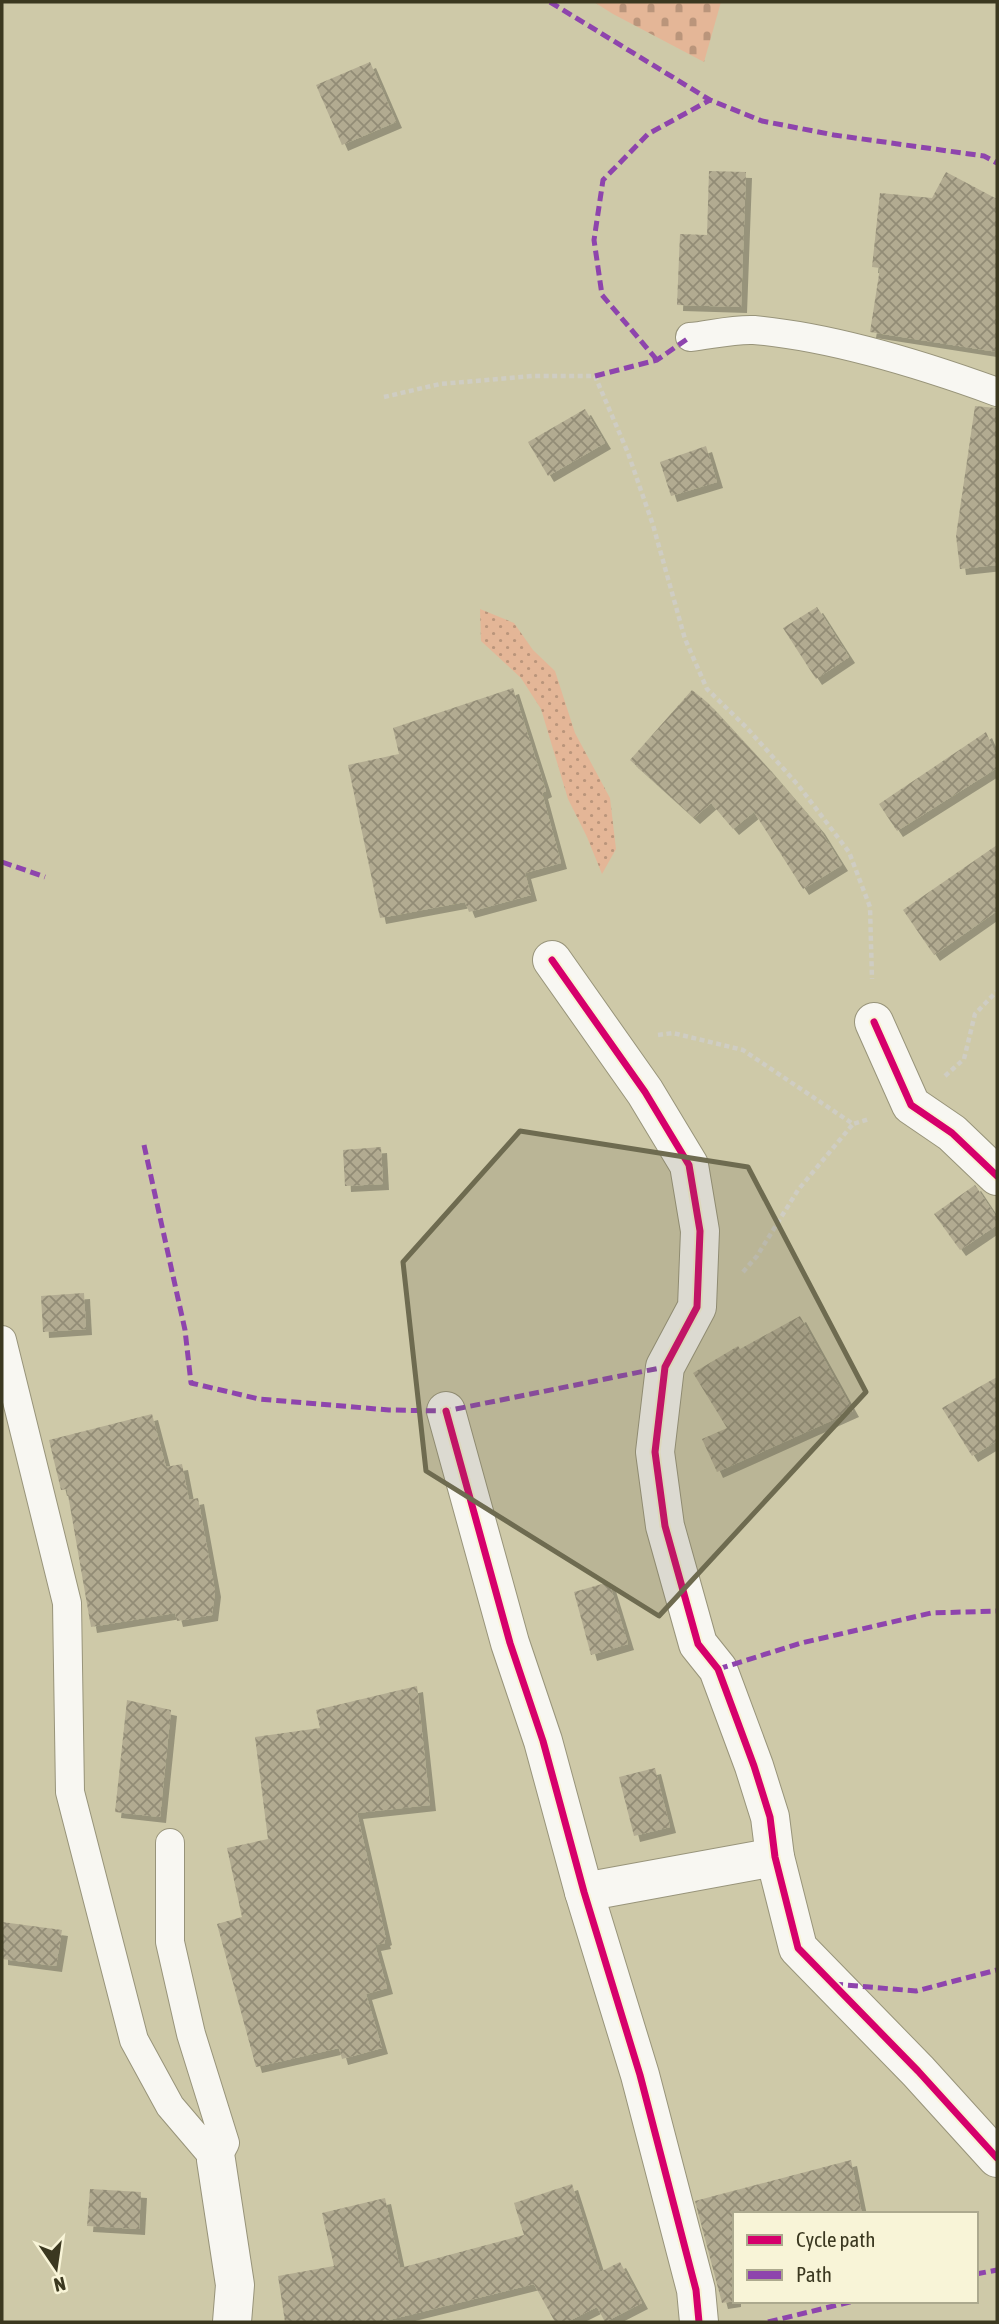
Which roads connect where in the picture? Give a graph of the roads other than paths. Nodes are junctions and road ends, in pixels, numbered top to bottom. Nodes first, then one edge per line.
1 (690, 337) dead end
2 (997, 392) edge
3 (552, 960) dead end
4 (874, 1022) road end
5 (997, 1176) edge
6 (2, 1340) edge
7 (446, 1411) dead end
8 (170, 1843) dead end
9 (775, 1857) junction
10 (584, 1892) junction
11 (997, 2158) edge
12 (215, 2160) junction
13 (232, 2322) edge
14 (699, 2322) edge

1 - 2 lane
3 - 9 street
4 - 5 street
6 - 12 lane
7 - 10 street
8 - 12 lane
9 - 10 street
9 - 11 street
10 - 14 street
12 - 13 street

